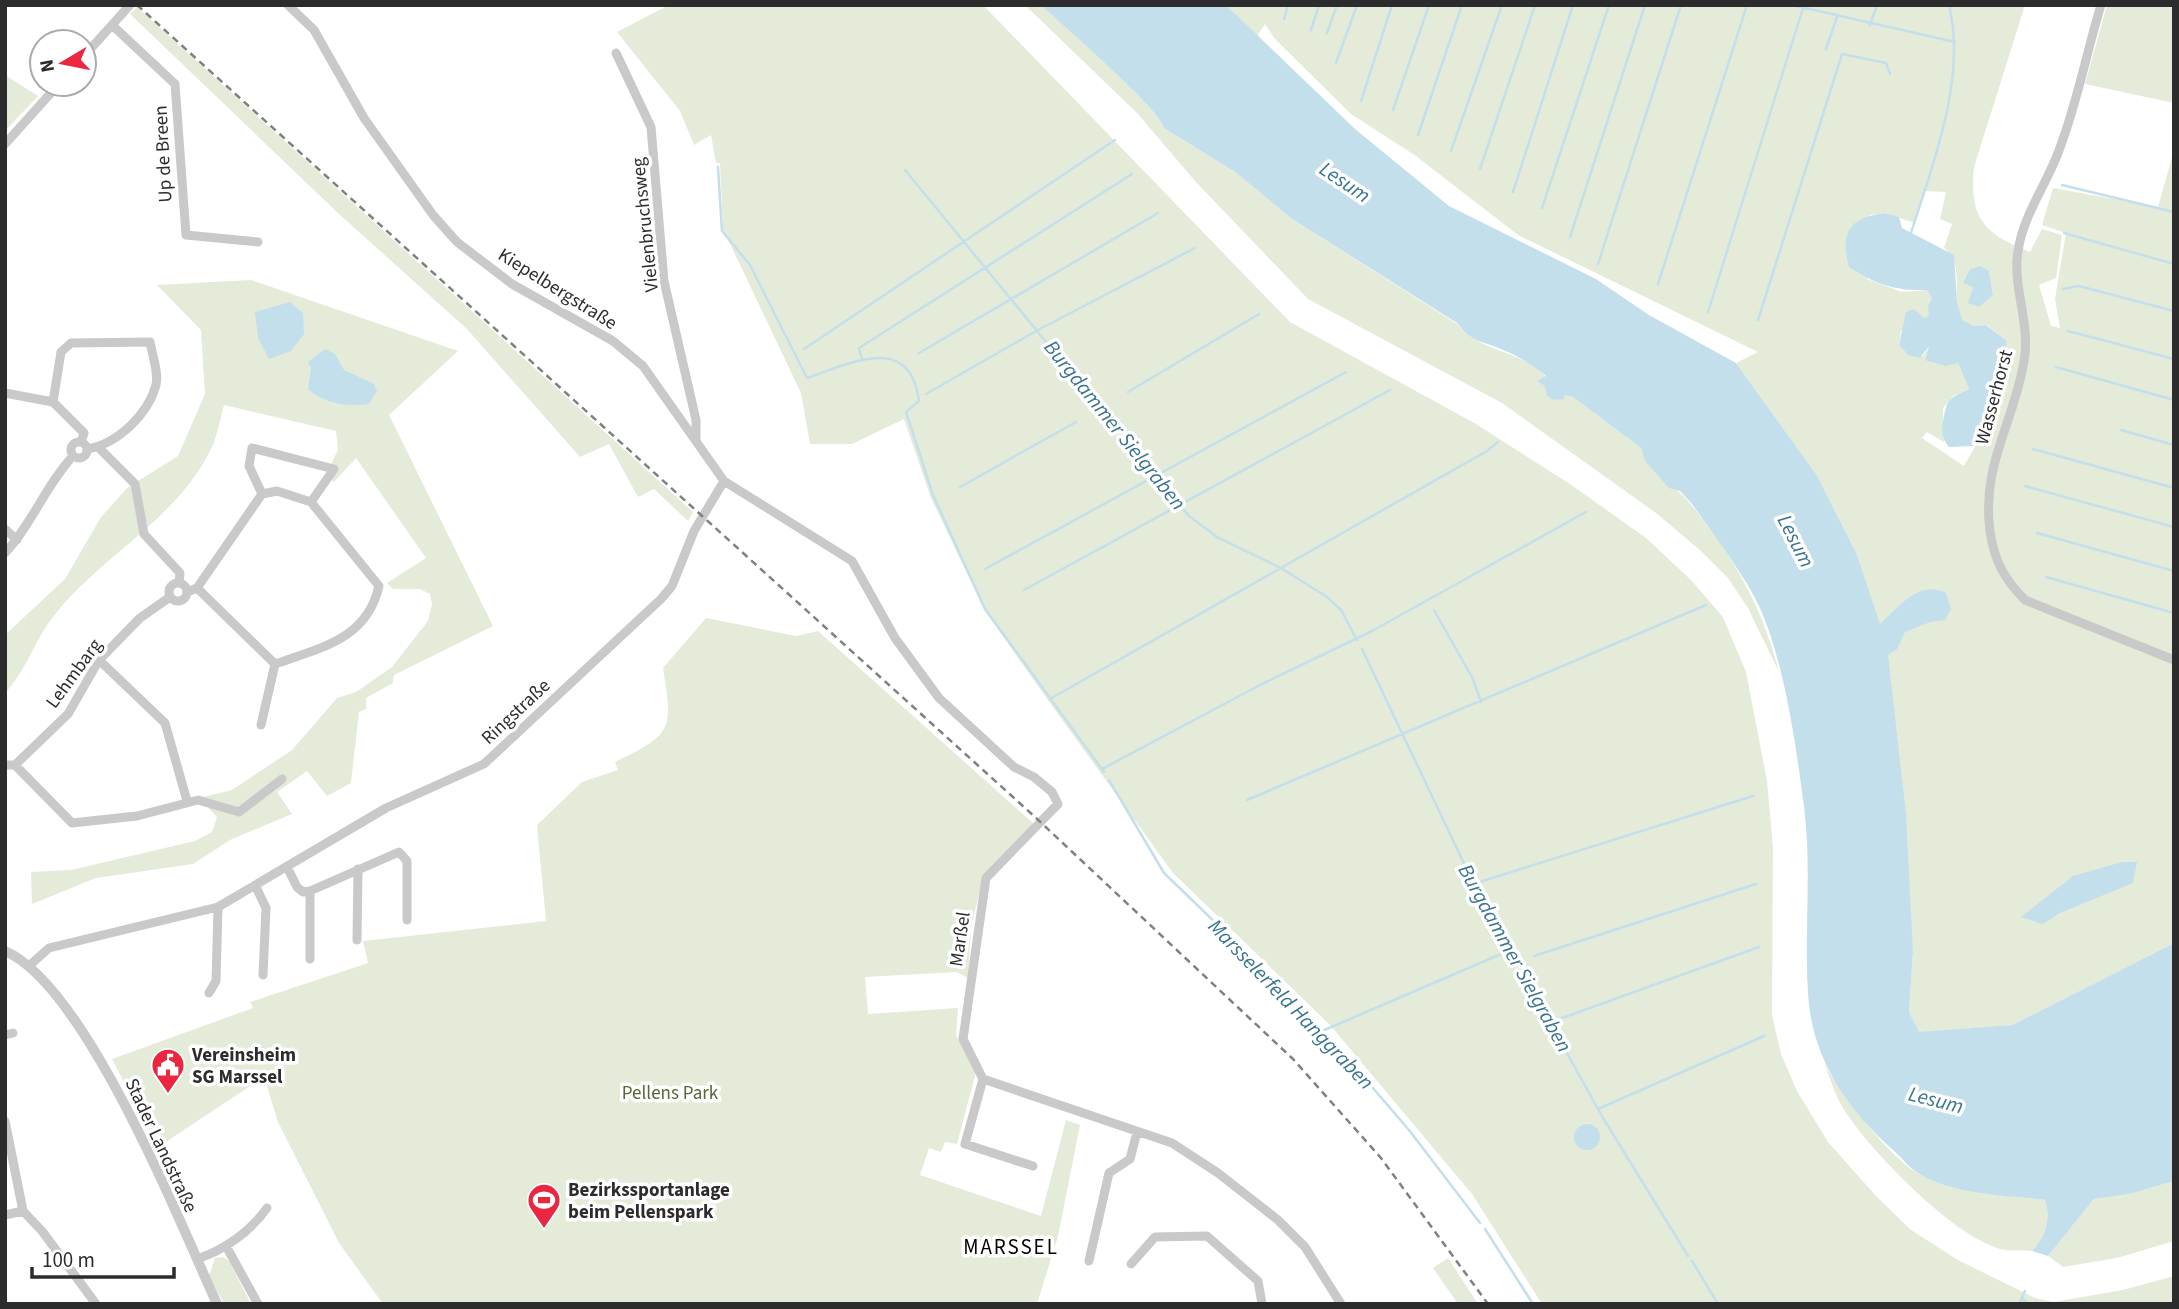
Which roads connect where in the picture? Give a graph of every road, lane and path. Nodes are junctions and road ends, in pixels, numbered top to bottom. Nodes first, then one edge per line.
1 (130, 5) edge
2 (288, 5) edge
3 (2101, 5) edge
4 (112, 25) junction
5 (98, 40) edge
6 (615, 52) dead end
7 (46, 98) edge
8 (5, 144) edge
9 (258, 242) dead end
10 (5, 393) edge
11 (53, 402) junction
12 (696, 442) junction
13 (84, 445) junction
14 (98, 447) junction
15 (724, 481) junction
16 (262, 495) junction
17 (311, 502) junction
18 (779, 514) joint
19 (5, 529) edge
20 (17, 540) junction
21 (5, 553) edge
22 (179, 583) junction
23 (192, 590) junction
24 (170, 597) junction
25 (99, 660) junction
26 (2174, 660) edge
27 (275, 664) junction
28 (261, 725) dead end
29 (10, 765) edge
30 (282, 779) dead end
31 (187, 801) junction
32 (287, 867) junction
33 (358, 869) junction
34 (255, 885) junction
35 (310, 891) junction
36 (218, 907) junction
37 (407, 920) dead end
38 (357, 940) dead end
39 (5, 951) edge
40 (310, 959) dead end
41 (30, 965) junction
42 (263, 975) dead end
43 (209, 993) dead end
44 (983, 1079) junction
45 (5, 1121) edge
46 (1137, 1132) junction
47 (1033, 1166) dead end
48 (267, 1208) dead end
49 (23, 1211) junction
50 (5, 1215) edge
51 (226, 1247) junction
52 (197, 1259) junction
53 (1089, 1261) dead end
54 (1131, 1264) dead end
55 (96, 1304) edge
56 (217, 1304) edge
57 (258, 1304) edge
58 (1262, 1304) edge
59 (1341, 1304) edge

1 - 4 street
2 - 12 street, Kiepelbergstraße
3 - 26 street, Wasserhorst
4 - 5 street
4 - 9 street, Up de Breen
6 - 12 street, Vielenbruchsweg
7 - 8 street
10 - 11 street
11 - 13 street
11 - 14 street
12 - 15 street, Kiepelbergstraße
13 - 14 street
13 - 20 street
14 - 22 street
15 - 18 street, Kiepelbergstraße
15 - 32 street, Ringstraße
16 - 17 street
16 - 17 street
16 - 23 street
17 - 27 street
18 - 44 street, Marßel
19 - 20 street
20 - 21 street
22 - 23 street
22 - 24 street
23 - 24 street
23 - 27 street
24 - 25 street, Lehmbarg
25 - 29 street, Lehmbarg
25 - 31 street
27 - 28 street
29 - 31 street
30 - 31 street
32 - 34 street, Ringstraße
32 - 35 street
33 - 35 street
33 - 37 street
33 - 38 street
34 - 36 street, Ringstraße
34 - 42 street
35 - 40 street
36 - 41 street, Ringstraße
36 - 43 street
39 - 41 street
41 - 52 street, Stader Landstraße
44 - 46 street
44 - 47 street
45 - 49 street
46 - 53 street
46 - 59 street
48 - 51 street
49 - 50 street
49 - 55 street
51 - 52 street
51 - 57 street
52 - 56 street, Stader Landstraße
54 - 58 street

